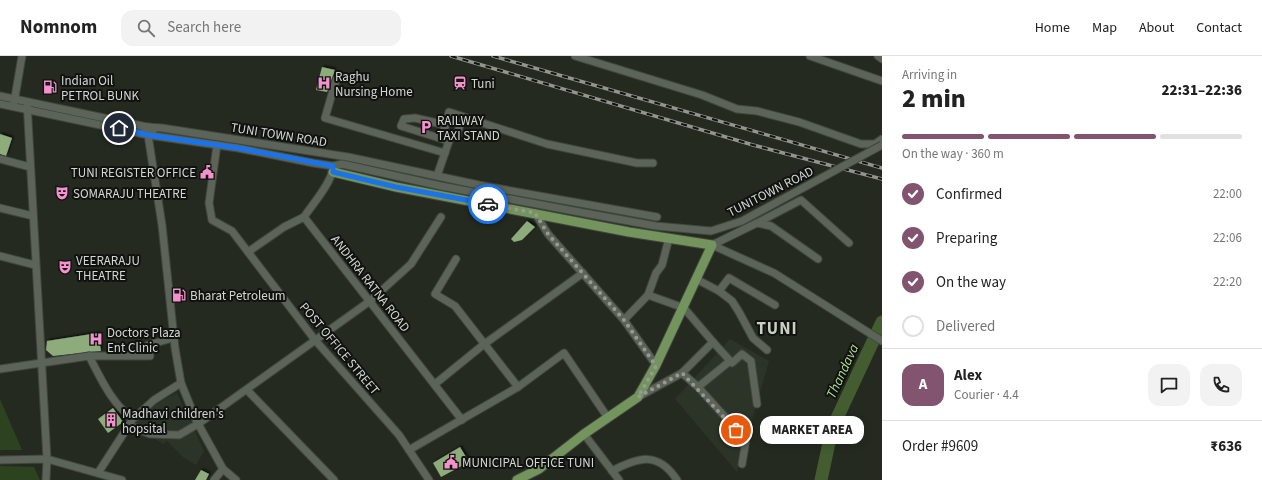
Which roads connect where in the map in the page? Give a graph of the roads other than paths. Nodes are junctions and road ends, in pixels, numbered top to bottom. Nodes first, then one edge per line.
1 (22, 56) edge
2 (575, 56) edge
3 (810, 56) edge
4 (878, 56) edge
5 (882, 59) edge
6 (336, 80) dead end
7 (882, 81) edge
8 (0, 96) edge
9 (15, 99) junction
10 (0, 104) edge
11 (27, 106) junction
12 (14, 107) junction
13 (461, 116) junction
14 (446, 125) junction
15 (148, 130) junction
16 (449, 139) junction
17 (882, 139) edge
18 (217, 145) junction
19 (882, 145) edge
20 (445, 153) junction
21 (335, 156) junction
22 (0, 160) edge
23 (653, 163) dead end
24 (342, 164) junction
25 (30, 167) junction
26 (333, 169) junction
27 (437, 176) junction
28 (0, 208) edge
29 (535, 213) junction
30 (33, 216) junction
31 (304, 217) junction
32 (441, 217) dead end
33 (657, 217) dead end
34 (757, 223) junction
35 (669, 238) junction
36 (849, 242) dead end
37 (712, 245) junction
38 (248, 252) junction
39 (0, 256) edge
40 (456, 259) dead end
41 (818, 260) dead end
42 (35, 265) junction
43 (583, 273) junction
44 (696, 279) junction
45 (719, 291) junction
46 (648, 295) junction
47 (370, 301) junction
48 (775, 305) dead end
49 (684, 308) junction
50 (624, 320) junction
51 (173, 338) junction
52 (315, 340) junction
53 (882, 341) edge
54 (713, 342) junction
55 (483, 345) junction
56 (768, 350) dead end
57 (89, 356) junction
58 (730, 361) junction
59 (41, 364) junction
60 (656, 366) junction
61 (0, 369) edge
62 (682, 373) junction
63 (181, 383) junction
64 (436, 384) junction
65 (518, 387) junction
66 (698, 387) junction
67 (246, 390) junction
68 (638, 397) junction
69 (757, 404) dead end
70 (608, 418) junction
71 (133, 419) junction
72 (462, 420) junction
73 (198, 424) junction
74 (129, 425) junction
75 (584, 434) junction
76 (409, 450) junction
77 (47, 459) junction
78 (0, 460) edge
79 (742, 464) dead end
80 (223, 469) junction
81 (612, 471) junction
82 (98, 472) junction
83 (529, 478) edge
84 (46, 480) edge
85 (122, 480) edge
86 (214, 480) edge
87 (236, 480) edge
88 (334, 480) edge
89 (429, 480) edge
90 (517, 480) edge
91 (619, 480) edge
92 (677, 480) edge

1 - 9 street
2 - 17 street
3 - 7 street
4 - 5 street
6 - 20 street
8 - 9 street, TUNI TOWN ROAD
9 - 11 street, TUNI TOWN ROAD
9 - 12 street
10 - 12 street, TUNI TOWN ROAD
11 - 12 street, TUNI TOWN ROAD
11 - 15 street, TUNI TOWN ROAD
11 - 25 street
13 - 14 street
13 - 16 street
13 - 23 street
14 - 16 street
14 - 16 street
15 - 18 street, TUNI TOWN ROAD
15 - 21 street, TUNI TOWN ROAD
15 - 51 street
16 - 20 street
18 - 26 street, TUNI TOWN ROAD
18 - 38 street, POST OFFICE STREET
19 - 24 street, TUNITOWN ROAD, bridge
20 - 27 street
21 - 24 street, TUNI TOWN ROAD
21 - 26 street
21 - 27 street
22 - 25 street
24 - 26 street, TUNI TOWN ROAD
25 - 30 street
26 - 29 main road
26 - 31 street
27 - 33 street
28 - 30 street
29 - 35 main road
29 - 43 street
30 - 42 street
31 - 38 street
31 - 47 street, ANDHRA RATNA ROAD
32 - 47 street
34 - 36 street
34 - 37 street
34 - 41 street
35 - 37 main road
35 - 46 street
37 - 44 main road
37 - 53 street
38 - 52 street, POST OFFICE STREET
39 - 42 street
40 - 55 street
42 - 59 street
43 - 50 street
43 - 55 street
44 - 45 street
44 - 49 main road
45 - 48 street
45 - 56 street
46 - 49 street
46 - 50 street
47 - 52 street
47 - 64 street, ANDHRA RATNA ROAD
49 - 54 street
49 - 60 main road
50 - 60 street
51 - 57 street
51 - 63 street
52 - 67 street
52 - 76 street, POST OFFICE STREET
54 - 58 street
54 - 62 street
55 - 64 street
55 - 65 street
57 - 59 street
57 - 71 street
58 - 66 street
58 - 69 street
59 - 61 street
59 - 77 street
60 - 68 main road
62 - 66 street
62 - 68 street
63 - 71 street
63 - 73 street
64 - 72 street, ANDHRA RATNA ROAD
65 - 70 street
65 - 72 street
66 - 79 street
67 - 73 street
67 - 88 street
68 - 70 main road
70 - 75 main road
71 - 74 street
72 - 76 street
73 - 74 street
73 - 80 street
74 - 82 street
75 - 81 street
75 - 83 main road
76 - 89 street, POST OFFICE STREET
77 - 78 street
77 - 82 street
77 - 84 street
80 - 86 street
80 - 87 street
81 - 91 street
81 - 92 street
82 - 85 street
83 - 90 main road

